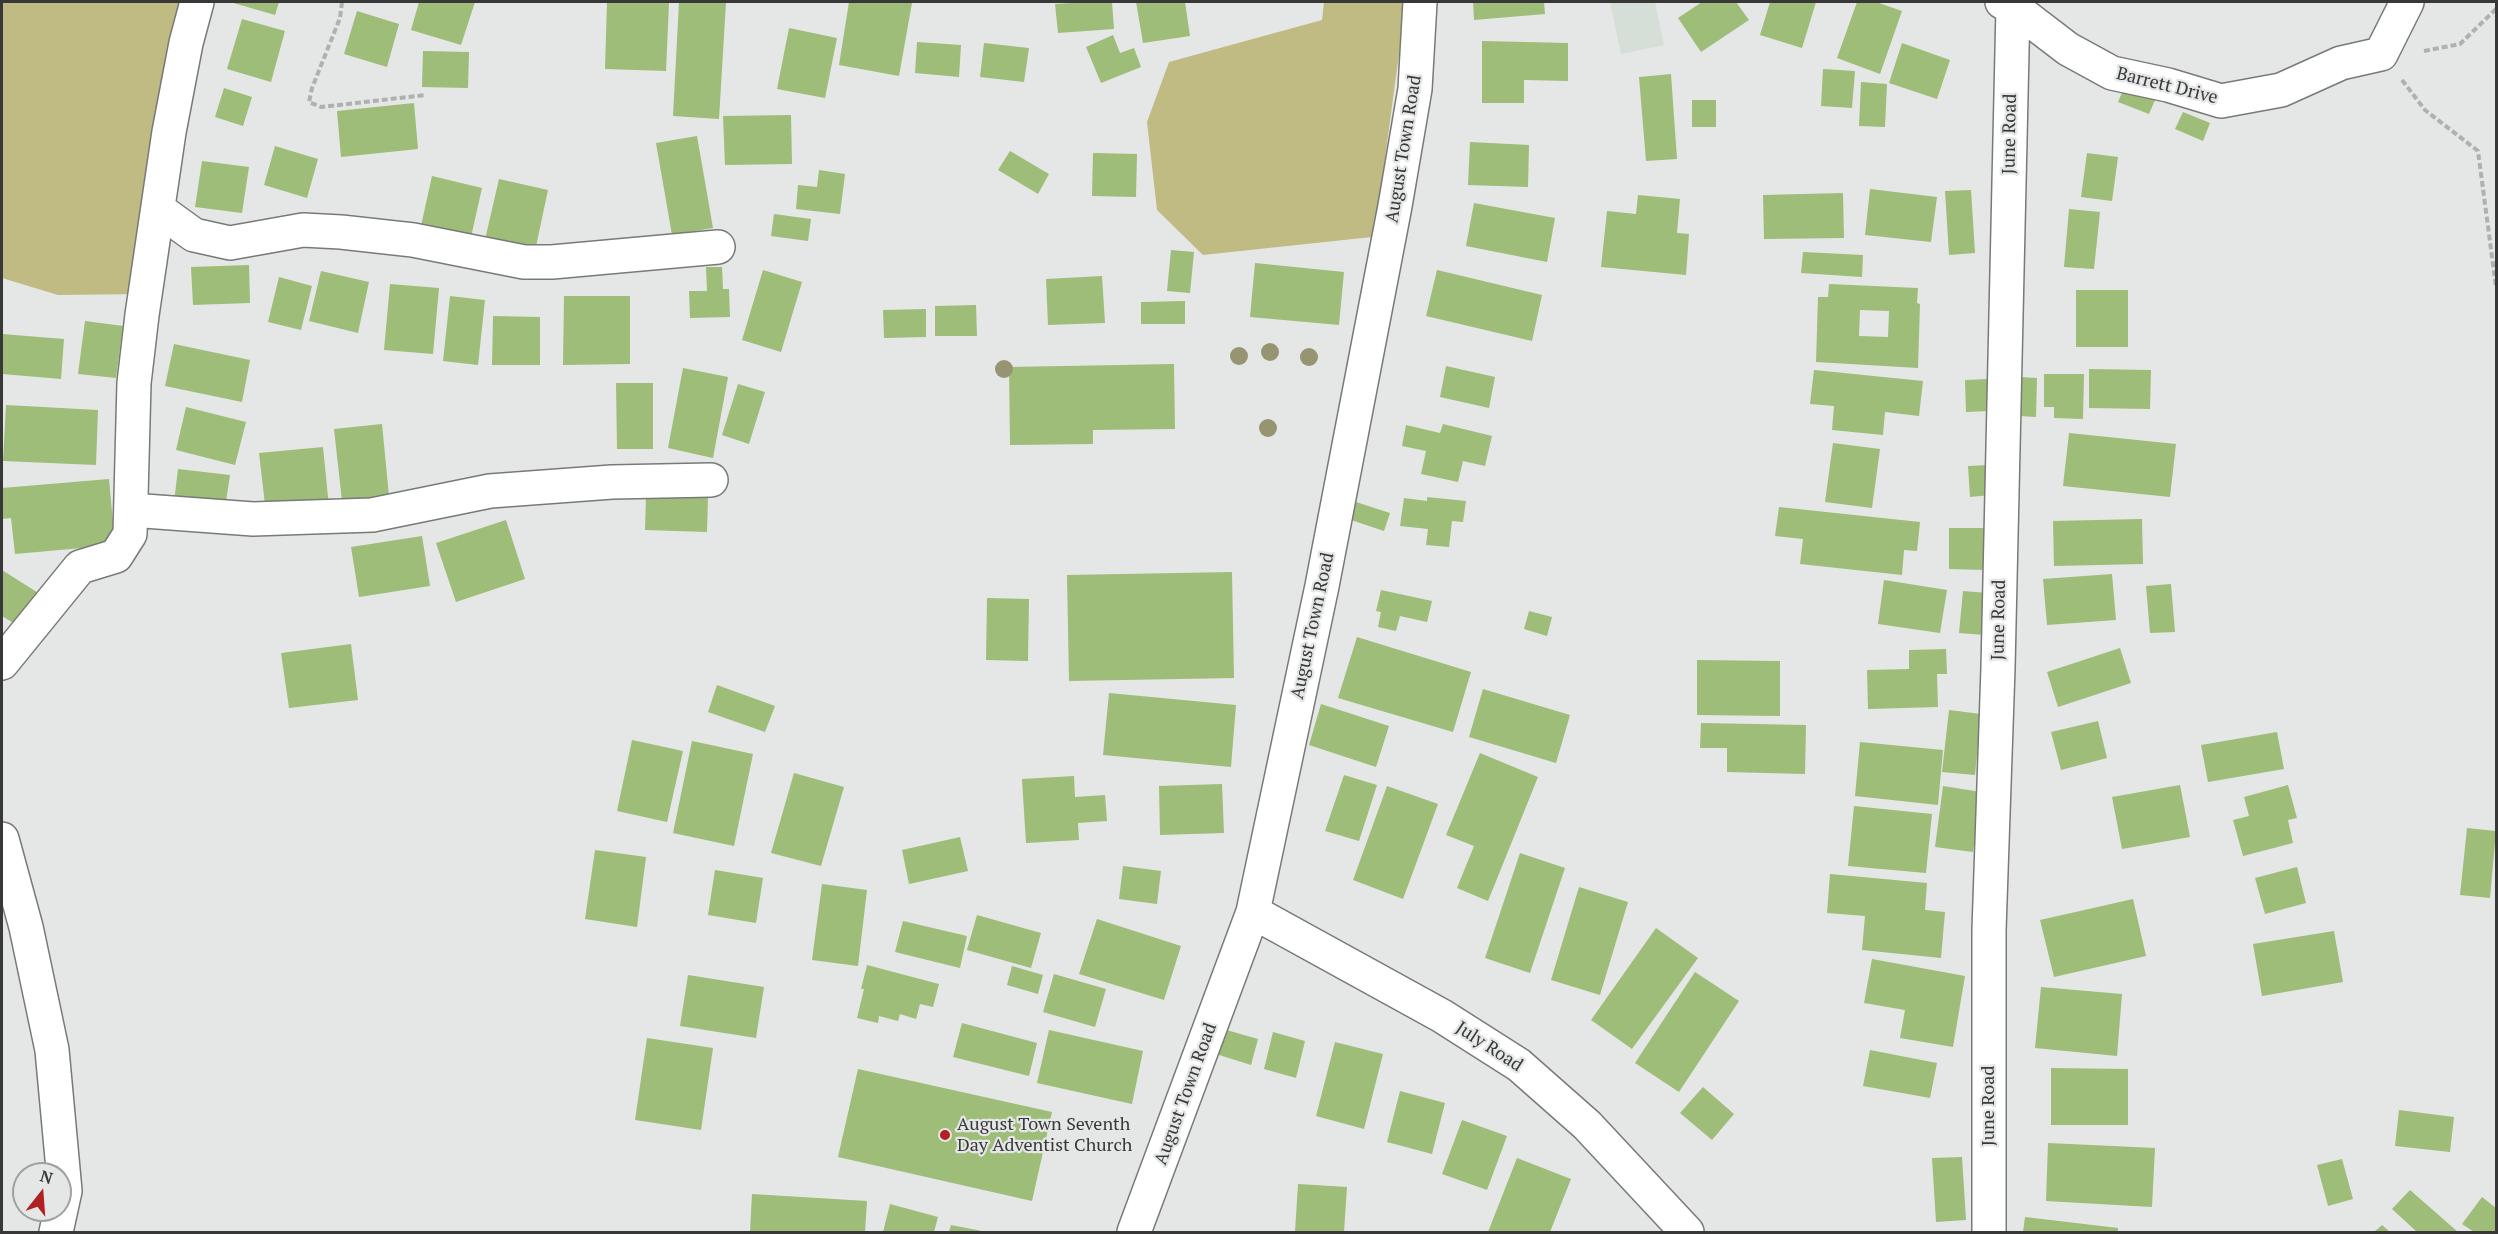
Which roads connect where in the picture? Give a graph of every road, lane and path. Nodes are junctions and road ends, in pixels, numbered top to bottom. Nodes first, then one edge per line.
1 (197, 2) edge
2 (342, 2) edge
3 (1420, 2) edge
4 (2407, 2) edge
5 (2007, 4) edge
6 (2496, 9) edge
7 (2381, 54) junction
8 (426, 95) dead end
9 (158, 209) junction
10 (718, 248) dead end
11 (2496, 287) edge
12 (711, 480) dead end
13 (131, 510) junction
14 (2, 663) edge
15 (2, 839) edge
16 (1253, 912) junction
17 (56, 1233) edge
18 (1134, 1233) edge
19 (1687, 1233) edge
20 (1989, 1233) edge

1 - 9 street
2 - 8 path
3 - 16 street, August Town Road
4 - 7 street
5 - 7 street, Barrett Drive
5 - 20 street, June Road
6 - 7 path
7 - 11 path
9 - 10 street
9 - 13 street
12 - 13 street
13 - 14 street
15 - 17 street
16 - 18 street, August Town Road
16 - 19 street, July Road

